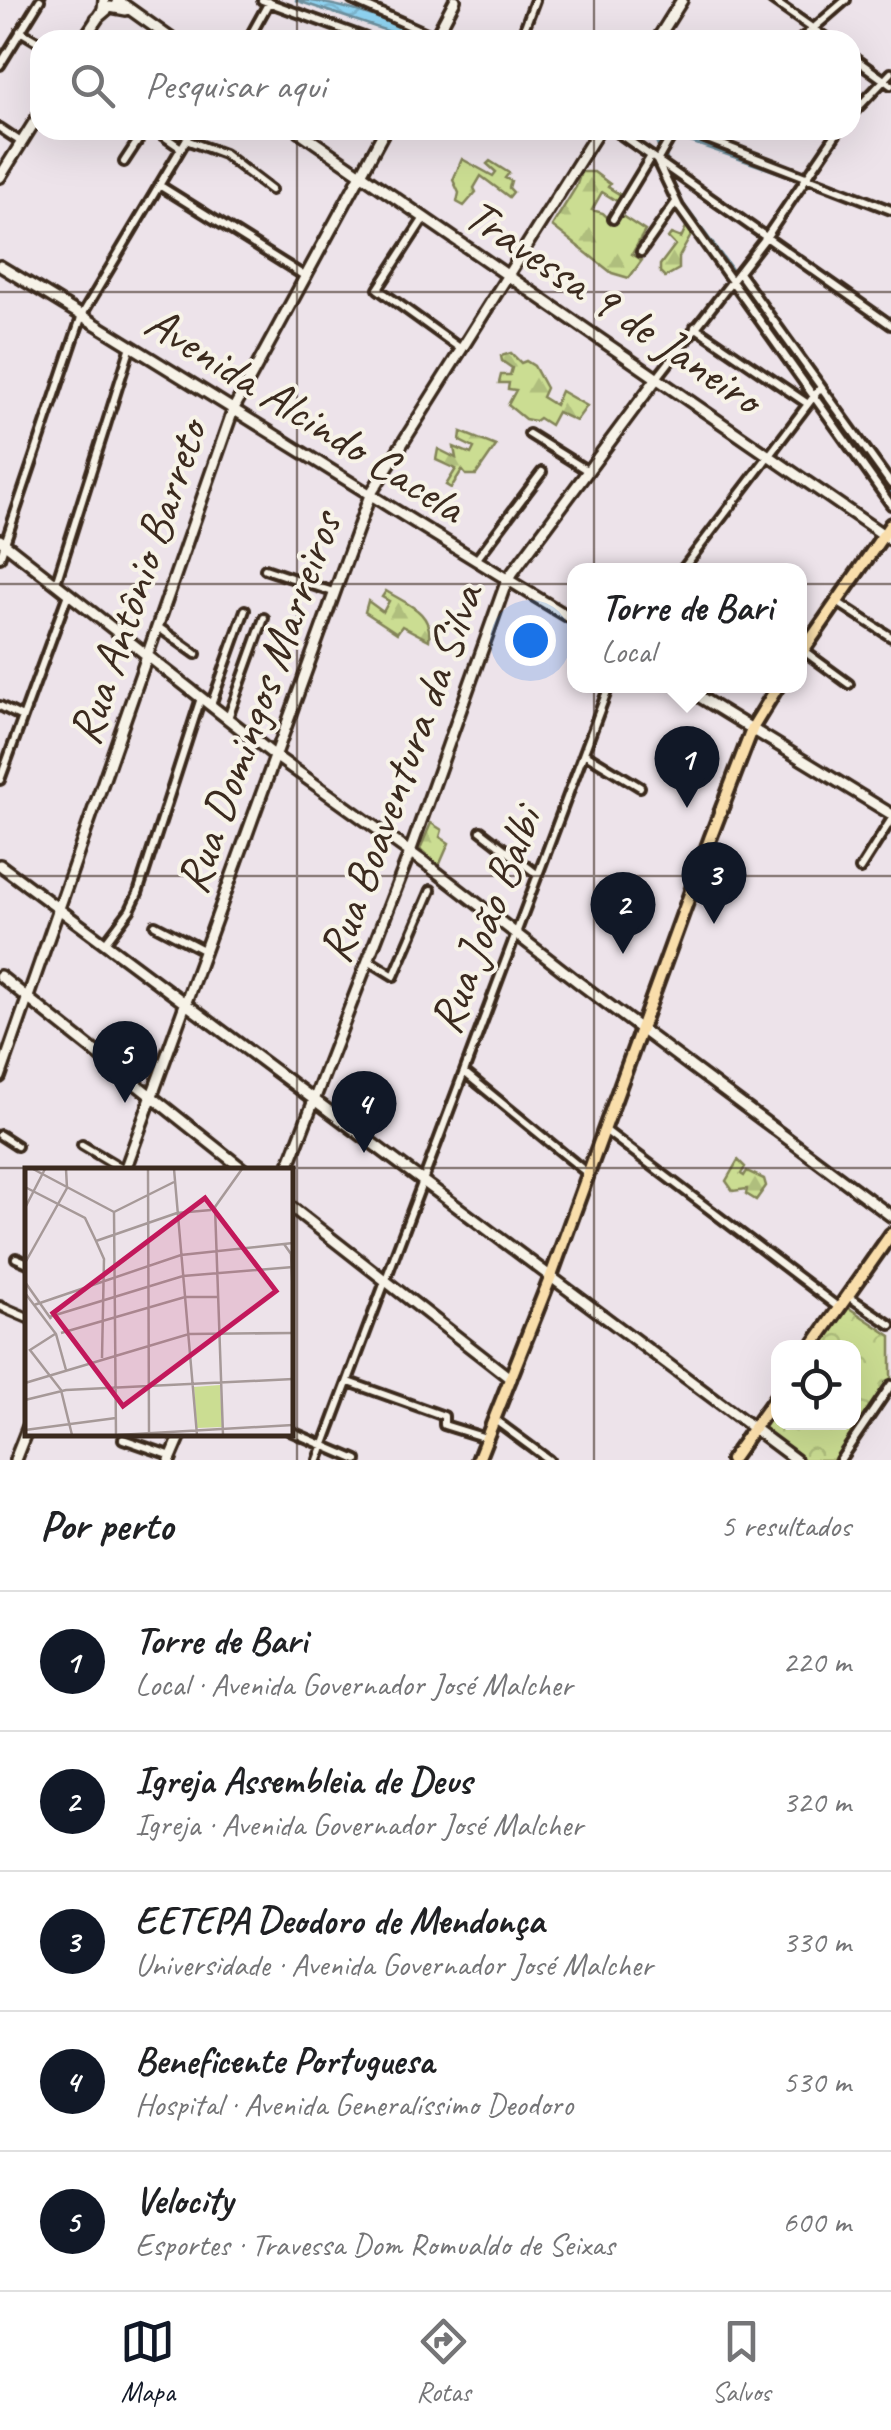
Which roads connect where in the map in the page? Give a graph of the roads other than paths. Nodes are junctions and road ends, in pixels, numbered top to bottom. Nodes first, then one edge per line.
1 (40, 0) edge
2 (104, 0) edge
3 (117, 0) edge
4 (352, 0) edge
5 (455, 0) edge
6 (535, 0) edge
7 (682, 0) edge
8 (772, 0) edge
9 (846, 0) edge
10 (267, 1) edge
11 (367, 3) edge
12 (137, 16) junction
13 (96, 19) junction
14 (814, 29) joint
15 (89, 30) edge
16 (158, 30) edge
17 (253, 30) edge
18 (345, 30) edge
19 (420, 30) edge
20 (440, 30) edge
21 (524, 30) edge
22 (663, 30) edge
23 (20, 31) junction
24 (30, 37) edge
25 (861, 64) edge
26 (0, 65) edge
27 (891, 74) edge
28 (883, 80) junction
29 (891, 86) edge
30 (861, 103) edge
31 (0, 128) edge
32 (30, 129) edge
33 (139, 140) edge
34 (175, 140) edge
35 (186, 140) edge
36 (311, 140) edge
37 (380, 140) edge
38 (593, 140) edge
39 (631, 140) edge
40 (670, 140) edge
41 (709, 140) edge
42 (833, 140) edge
43 (22, 142) junction
44 (183, 144) junction
45 (659, 157) junction
46 (124, 162) dead end
47 (361, 175) junction
48 (0, 177) edge
49 (806, 178) junction
50 (160, 185) junction
51 (271, 190) dead end
52 (676, 202) junction
53 (891, 210) edge
54 (424, 218) junction
55 (613, 219) dead end
56 (767, 236) junction
57 (641, 252) dead end
58 (0, 266) edge
59 (739, 273) junction
60 (508, 276) junction
61 (306, 277) junction
62 (731, 282) junction
63 (82, 315) junction
64 (891, 325) edge
65 (695, 327) junction
66 (132, 344) junction
67 (462, 350) junction
68 (657, 378) junction
69 (818, 391) junction
70 (808, 404) junction
71 (233, 410) junction
72 (529, 434) dead end
73 (769, 454) junction
74 (588, 471) junction
75 (542, 472) dead end
76 (891, 484) edge
77 (370, 495) junction
78 (891, 504) edge
79 (888, 533) edge
80 (3, 542) edge
81 (0, 558) edge
82 (476, 560) junction
83 (687, 563) edge
84 (265, 569) dead end
85 (507, 580) junction
86 (56, 583) junction
87 (68, 592) junction
88 (334, 592) junction
89 (836, 601) junction
90 (245, 610) dead end
91 (567, 616) edge
92 (264, 618) dead end
93 (158, 627) junction
94 (891, 637) edge
95 (807, 643) edge
96 (196, 654) dead end
97 (148, 656) junction
98 (807, 656) edge
99 (849, 684) dead end
100 (606, 693) edge
101 (694, 693) edge
102 (774, 693) edge
103 (201, 698) junction
104 (211, 705) junction
105 (0, 706) edge
106 (22, 717) junction
107 (228, 718) junction
108 (754, 728) junction
109 (584, 753) junction
110 (274, 755) junction
111 (0, 780) edge
112 (640, 787) dead end
113 (891, 817) edge
114 (481, 831) dead end
115 (410, 852) junction
116 (0, 865) edge
117 (860, 870) dead end
118 (538, 875) junction
119 (432, 890) dead end
120 (58, 909) junction
121 (155, 924) dead end
122 (517, 933) junction
123 (106, 943) junction
124 (204, 951) junction
125 (368, 960) junction
126 (0, 976) edge
127 (29, 997) junction
128 (186, 1003) junction
129 (642, 1030) junction
130 (464, 1072) junction
131 (0, 1077) edge
132 (152, 1098) junction
133 (314, 1100) junction
134 (604, 1130) junction
135 (0, 1135) edge
136 (82, 1145) dead end
137 (17, 1146) dead end
138 (122, 1168) edge
139 (126, 1168) edge
140 (241, 1168) edge
141 (288, 1168) edge
142 (587, 1174) junction
143 (424, 1181) junction
144 (292, 1208) edge
145 (891, 1216) edge
146 (891, 1234) edge
147 (16, 1258) dead end
148 (25, 1262) edge
149 (551, 1276) junction
150 (386, 1282) junction
151 (848, 1296) junction
152 (0, 1306) edge
153 (839, 1308) junction
154 (25, 1317) edge
155 (891, 1324) edge
156 (817, 1340) edge
157 (510, 1379) junction
158 (349, 1382) junction
159 (891, 1385) edge
160 (771, 1404) edge
161 (495, 1420) junction
162 (754, 1429) junction
163 (292, 1433) edge
164 (25, 1434) edge
165 (487, 1438) junction
166 (123, 1439) dead end
167 (324, 1446) junction
168 (171, 1458) edge
169 (14, 1460) edge
170 (318, 1460) edge
171 (357, 1460) edge
172 (478, 1460) edge
173 (549, 1460) edge
174 (731, 1460) edge
175 (796, 1460) edge
176 (840, 1460) edge

1 - 23 street
2 - 13 street
3 - 12 street
4 - 11 street
5 - 20 street
6 - 21 street
7 - 22 street
8 - 14 street
9 - 14 street
10 - 17 street
10 - 18 street
11 - 19 street
12 - 13 street
12 - 16 street
13 - 15 street
23 - 24 street
23 - 26 street
25 - 28 street
27 - 28 street
28 - 29 street
28 - 30 street
31 - 43 street
32 - 43 street
33 - 46 street
34 - 44 street
35 - 44 street
36 - 47 street, Travessa 9 de Janeiro
37 - 47 street, Rua Antônio Barreto
38 - 60 street, Rua Domingos Marreiros
39 - 45 street
40 - 45 street
41 - 49 street
42 - 49 street
43 - 48 street
44 - 50 street
44 - 51 street
45 - 52 street
45 - 55 street
45 - 56 street
47 - 54 street, Travessa 9 de Janeiro
47 - 61 street, Rua Antônio Barreto
49 - 53 street
49 - 56 street
50 - 61 street
50 - 63 street
52 - 57 street
52 - 62 street
54 - 60 street, Travessa 9 de Janeiro
54 - 67 street
56 - 59 street
56 - 64 street
58 - 63 street, Avenida Alcindo Cacela
59 - 62 street, Rua Boaventura da Silva
59 - 69 street
60 - 67 street, Rua Domingos Marreiros
60 - 68 street, Travessa 9 de Janeiro
61 - 71 street, Rua Antônio Barreto
62 - 65 street, Rua Boaventura da Silva
62 - 69 street
63 - 66 street, Avenida Alcindo Cacela
63 - 80 street
65 - 68 street, Rua Boaventura da Silva
65 - 70 street
66 - 71 street, Avenida Alcindo Cacela
66 - 86 street
67 - 77 street, Rua Domingos Marreiros
68 - 73 street, Travessa 9 de Janeiro
68 - 74 street, Rua Boaventura da Silva
69 - 70 street
69 - 76 street
69 - 78 street
70 - 73 street
71 - 77 street, Avenida Alcindo Cacela
71 - 93 street, Rua Antônio Barreto
72 - 74 street
73 - 79 street, Travessa 9 de Janeiro
73 - 83 street
74 - 85 street, Rua Boaventura da Silva
75 - 82 street
77 - 82 street, Avenida Alcindo Cacela
77 - 88 street, Rua Domingos Marreiros
79 - 89 main road
80 - 81 street
80 - 86 street
82 - 85 street, Avenida Alcindo Cacela
84 - 88 street
85 - 91 street, Avenida Alcindo Cacela
85 - 115 street, Rua Boaventura da Silva
86 - 87 street
87 - 97 street
87 - 106 street
88 - 110 street, Rua Domingos Marreiros
89 - 94 street
89 - 95 main road
90 - 104 street
92 - 107 street
93 - 96 street
93 - 97 street, Rua Antônio Barreto
97 - 103 street
97 - 120 street, Rua Antônio Barreto
98 - 99 street
100 - 109 street, Rua João Balbi
101 - 108 street
102 - 108 main road
103 - 104 street
103 - 123 street
104 - 107 street
105 - 106 street
106 - 111 street
107 - 110 street
108 - 113 street
108 - 129 main road
109 - 112 street
109 - 118 street, Rua João Balbi
110 - 115 street
110 - 124 street, Rua Domingos Marreiros
113 - 117 street
114 - 118 street
115 - 122 street
115 - 125 street, Rua Boaventura da Silva
116 - 120 street
118 - 122 street, Rua João Balbi
119 - 125 street
120 - 123 street
120 - 127 street, Rua Antônio Barreto
121 - 124 street
122 - 129 street
122 - 130 street, Rua João Balbi
123 - 128 street
124 - 128 street, Rua Domingos Marreiros
125 - 133 street, Rua Boaventura da Silva
126 - 127 street
127 - 131 street, Rua Antônio Barreto
127 - 132 street
128 - 132 street, Rua Domingos Marreiros
128 - 133 street
129 - 134 main road
129 - 145 street
130 - 142 street
130 - 143 street, Rua João Balbi
132 - 139 street, Rua Domingos Marreiros
132 - 140 street
133 - 141 street, Rua Boaventura da Silva
133 - 143 street
134 - 142 main road
134 - 153 street
135 - 137 street
136 - 138 street
142 - 149 main road
143 - 149 street
143 - 150 street, Rua João Balbi
144 - 150 street
146 - 151 main road
147 - 148 street
149 - 157 main road
149 - 162 street
150 - 157 street
150 - 158 street, Rua João Balbi
151 - 153 main road
151 - 155 street
152 - 154 street
153 - 156 main road
157 - 161 main road
158 - 165 street
158 - 167 street, Rua João Balbi
159 - 176 street
160 - 162 main road
161 - 165 main road
161 - 173 street
162 - 174 main road
162 - 175 street
163 - 167 street
164 - 169 street
165 - 172 main road
166 - 168 street
167 - 170 street, Rua João Balbi
167 - 171 street

